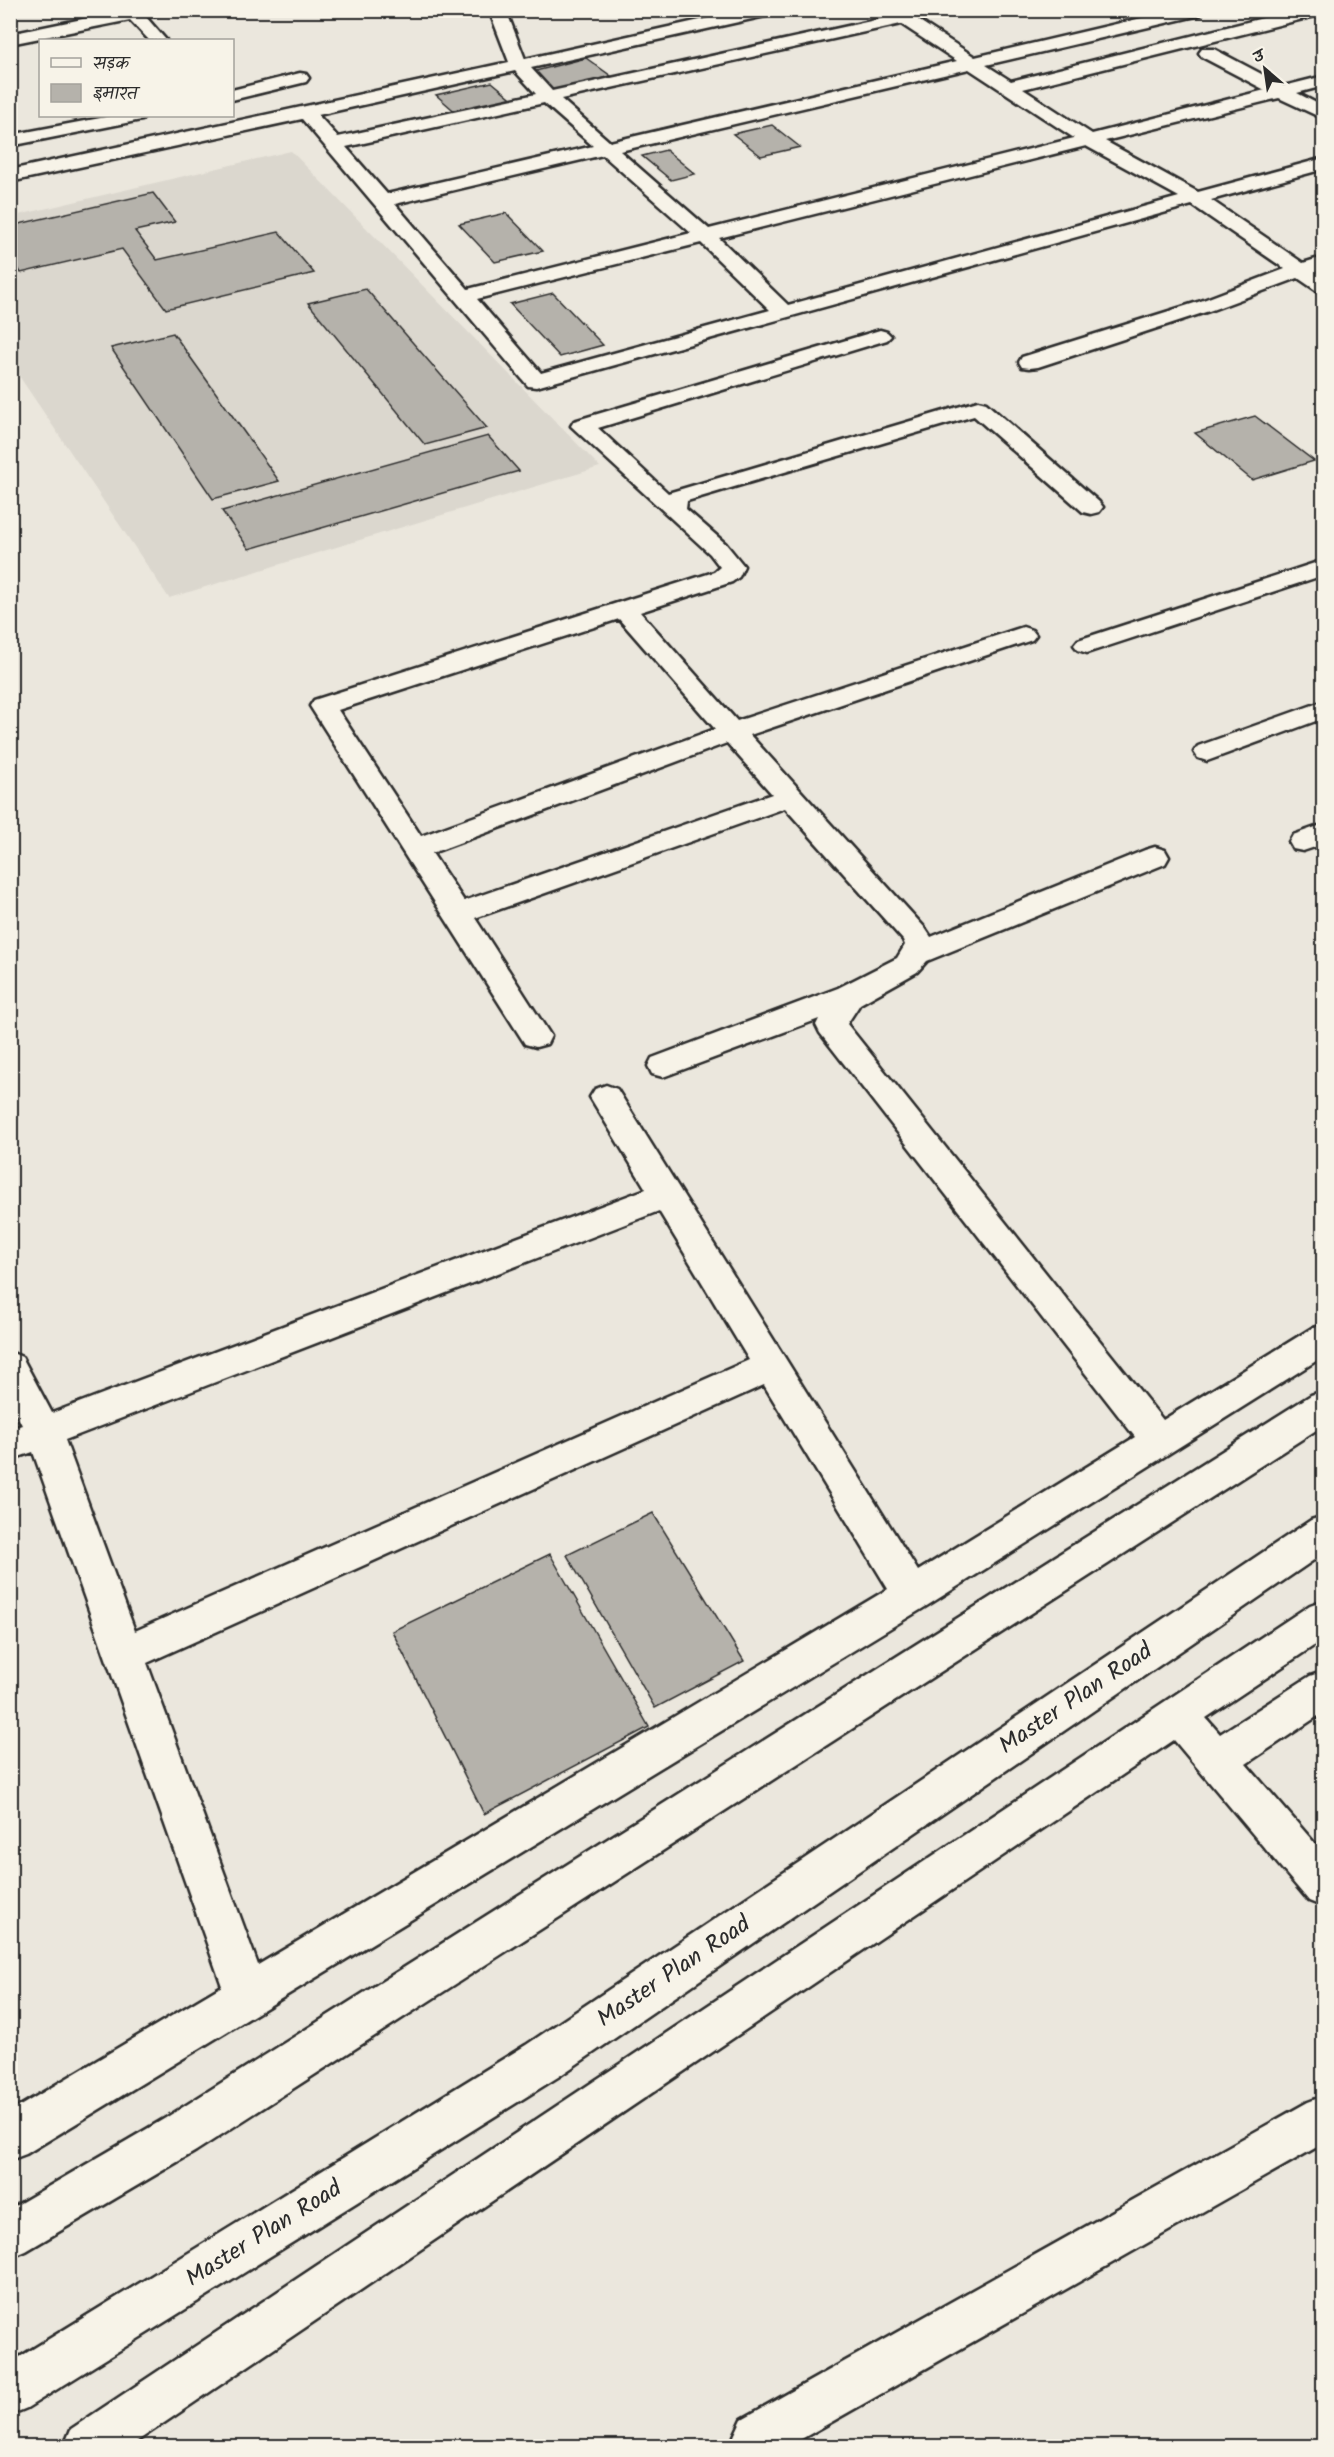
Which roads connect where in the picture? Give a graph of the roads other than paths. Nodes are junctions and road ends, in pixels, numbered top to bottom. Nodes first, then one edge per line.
1 (153, 10) edge
2 (497, 10) edge
3 (770, 10) edge
4 (942, 10) edge
5 (1200, 10) edge
6 (1317, 10) edge
7 (135, 14) junction
8 (897, 15) edge
9 (10, 39) edge
10 (157, 39) edge
11 (1208, 53) dead end
12 (518, 64) junction
13 (974, 64) junction
14 (300, 78) dead end
15 (1323, 81) edge
16 (1008, 87) junction
17 (1282, 92) junction
18 (234, 94) edge
19 (548, 97) junction
20 (307, 113) junction
21 (1323, 114) edge
22 (131, 117) edge
23 (1089, 140) junction
24 (10, 141) edge
25 (333, 144) junction
26 (605, 149) junction
27 (1323, 163) edge
28 (10, 176) edge
29 (1196, 199) junction
30 (382, 201) junction
31 (706, 236) junction
32 (1323, 262) edge
33 (1299, 271) junction
34 (1323, 287) edge
35 (464, 296) junction
36 (784, 312) junction
37 (880, 336) dead end
38 (1030, 362) dead end
39 (1090, 507) dead end
40 (674, 511) junction
41 (1323, 567) edge
42 (623, 608) junction
43 (1023, 635) dead end
44 (1087, 645) dead end
45 (1323, 710) edge
46 (732, 732) junction
47 (1207, 752) dead end
48 (790, 797) junction
49 (416, 849) junction
50 (1155, 857) dead end
51 (457, 914) junction
52 (917, 954) junction
53 (849, 996) junction
54 (536, 1036) dead end
55 (663, 1066) dead end
56 (606, 1097) dead end
57 (666, 1195) junction
58 (1323, 1338) edge
59 (771, 1366) junction
60 (10, 1367) edge
61 (1323, 1406) edge
62 (27, 1439) edge
63 (1158, 1440) junction
64 (1323, 1532) edge
65 (912, 1596) junction
66 (1323, 1617) edge
67 (125, 1654) junction
68 (1323, 1689) edge
69 (1178, 1715) junction
70 (1216, 1760) junction
71 (1323, 1886) edge
72 (247, 1995) junction
73 (1323, 2118) edge
74 (10, 2138) edge
75 (10, 2235) edge
76 (10, 2391) edge
77 (755, 2443) edge
78 (88, 2446) edge

1 - 7 street
2 - 12 street
3 - 12 street
4 - 8 street
5 - 13 street
6 - 16 street
7 - 9 street
7 - 10 street
8 - 13 street
8 - 19 street
11 - 17 street
12 - 19 street
12 - 20 street
13 - 16 street
13 - 26 street
14 - 18 street
15 - 17 street
16 - 23 street
17 - 21 street
17 - 23 street
19 - 25 street
19 - 26 street
20 - 25 street
20 - 28 street
22 - 24 street
23 - 29 street
23 - 31 street
25 - 30 street
26 - 30 street
26 - 31 street
27 - 29 street
29 - 33 street
29 - 36 street
30 - 35 street
31 - 35 street
31 - 36 street
32 - 33 street
33 - 34 street
33 - 38 street
35 - 36 street
37 - 40 street
39 - 40 street
40 - 42 street
41 - 44 street
42 - 46 street
42 - 49 street
43 - 46 street
45 - 47 street
46 - 48 street
46 - 49 street
48 - 51 street
48 - 52 street
49 - 51 street
50 - 52 street
51 - 54 street
52 - 53 street
53 - 55 street
53 - 63 street
56 - 57 street
57 - 59 street
57 - 62 street
58 - 63 street
59 - 65 street
59 - 67 street
60 - 62 street
61 - 75 street
62 - 67 street
63 - 65 street
64 - 76 street, Master Plan Road
65 - 72 street
66 - 69 street
67 - 72 street
68 - 70 street
69 - 70 street
69 - 78 street
70 - 71 street
72 - 74 street
73 - 77 street

